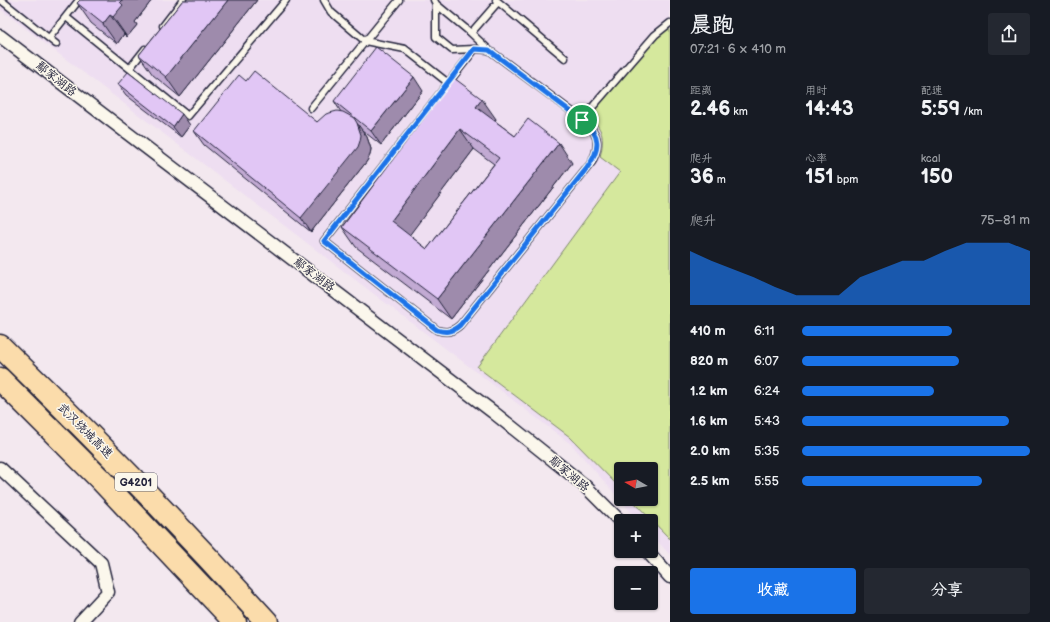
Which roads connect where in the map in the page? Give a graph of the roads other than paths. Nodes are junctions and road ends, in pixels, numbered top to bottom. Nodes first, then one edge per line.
1 (1, 0) edge
2 (79, 0) edge
3 (183, 0) edge
4 (286, 0) edge
5 (324, 0) edge
6 (398, 0) edge
7 (497, 1) edge
8 (435, 2) edge
9 (66, 17) junction
10 (670, 24) edge
11 (159, 31) edge
12 (471, 33) junction
13 (0, 36) edge
14 (49, 38) junction
15 (365, 42) junction
16 (149, 43) edge
17 (56, 44) dead end
18 (474, 49) junction
19 (489, 50) junction
20 (565, 58) dead end
21 (130, 68) junction
22 (448, 82) junction
23 (311, 108) dead end
24 (582, 120) junction
25 (0, 346) edge
26 (0, 379) edge
27 (0, 468) edge
28 (614, 515) edge
29 (653, 558) edge
30 (670, 577) edge
31 (80, 622) edge
32 (235, 622) edge
33 (267, 622) edge

1 - 14 lane
2 - 9 lane
3 - 11 lane
4 - 21 lane
5 - 15 lane
6 - 15 lane
7 - 12 lane
7 - 20 lane
8 - 12 lane
8 - 18 lane
9 - 14 lane
9 - 21 lane
10 - 24 lane
12 - 19 lane
13 - 28 street, 鄢家湖路
14 - 17 lane
15 - 22 lane
15 - 23 lane
16 - 21 lane
18 - 19 lane
18 - 22 lane
19 - 24 lane
22 - 24 lane
25 - 33 highway, 武汉绕城高速 / G4201
26 - 32 highway, 武汉绕城高速 / G4201
27 - 31 street
29 - 30 street

